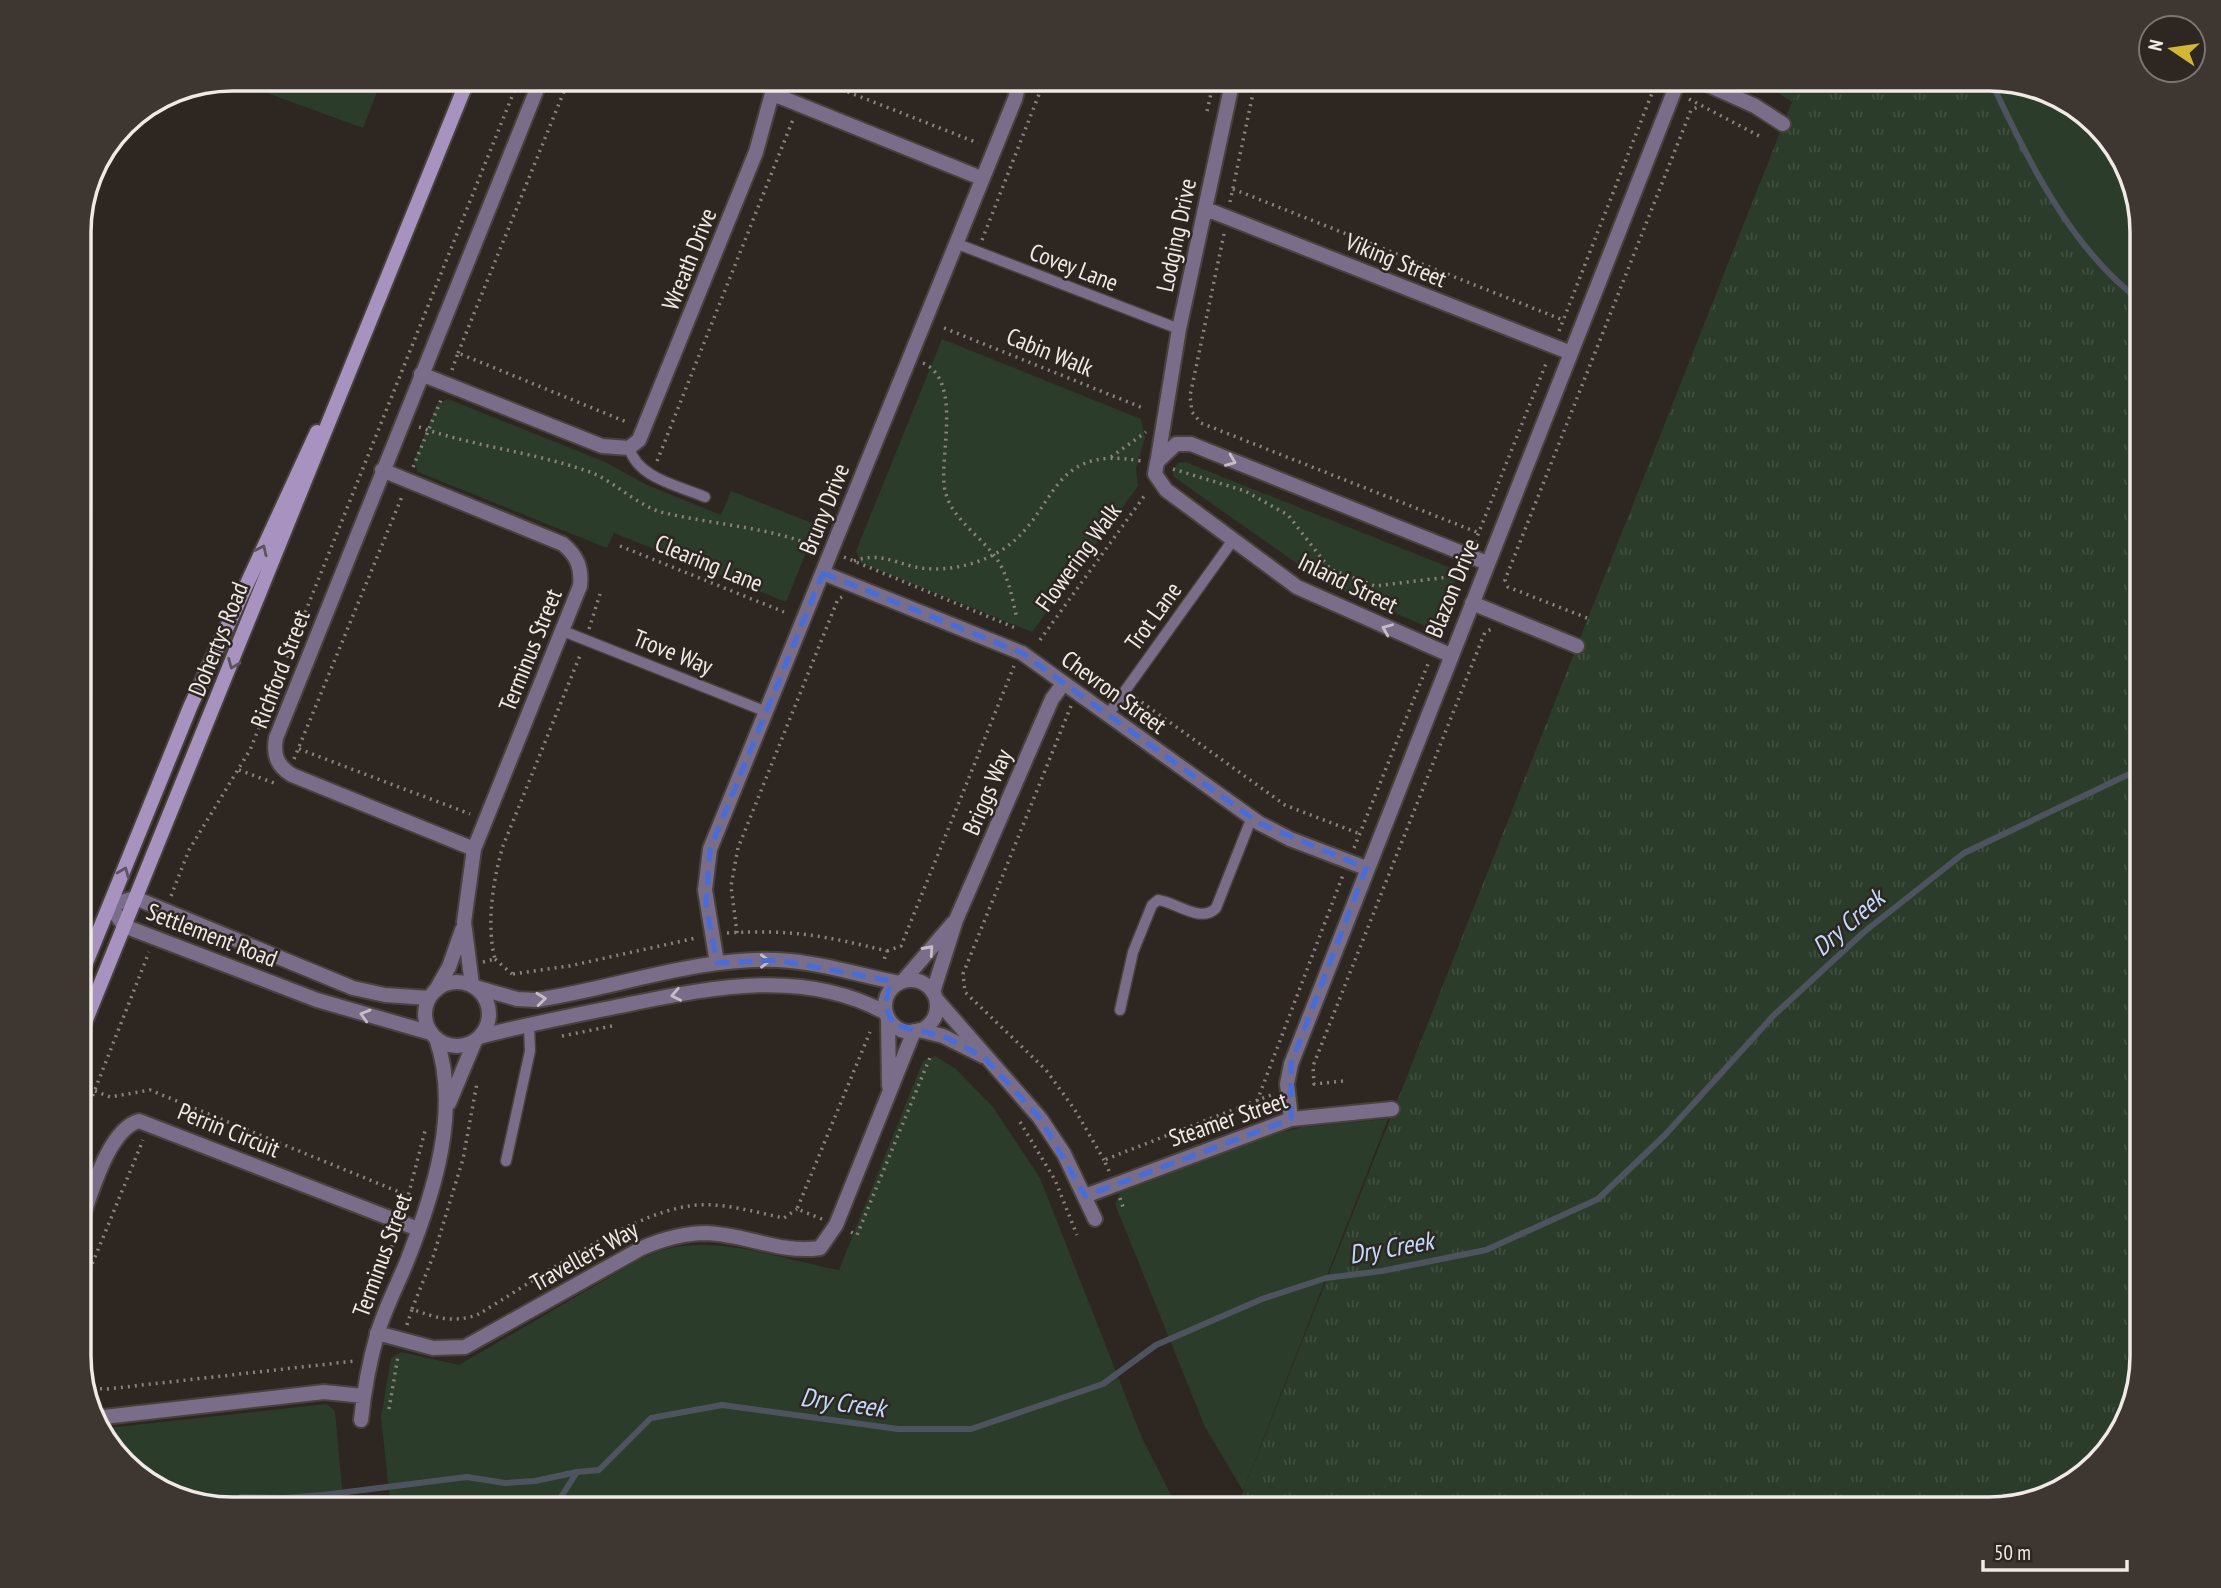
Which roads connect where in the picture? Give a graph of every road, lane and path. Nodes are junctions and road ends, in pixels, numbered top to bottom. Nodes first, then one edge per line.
1 (463, 91) edge
2 (514, 91) edge
3 (536, 91) edge
4 (564, 91) edge
5 (774, 91) edge
6 (786, 91) edge
7 (845, 91) edge
8 (1017, 91) edge
9 (1040, 91) edge
10 (1231, 91) edge
11 (1253, 91) edge
12 (1674, 91) edge
13 (1707, 91) edge
14 (1724, 91) edge
15 (795, 115) dead end
16 (1783, 124) dead end
17 (978, 144) dead end
18 (981, 178) junction
19 (1233, 189) junction
20 (1206, 209) junction
21 (1227, 217) junction
22 (956, 243) junction
23 (975, 250) junction
24 (398, 257) junction
25 (1563, 320) dead end
26 (944, 328) dead end
27 (1179, 329) junction
28 (458, 353) junction
29 (1571, 353) junction
30 (910, 356) junction
31 (421, 374) junction
32 (447, 384) junction
33 (1165, 402) junction
34 (1143, 408) dead end
35 (386, 410) junction
36 (402, 421) junction
37 (645, 429) junction
38 (429, 430) junction
39 (1146, 432) dead end
40 (667, 437) junction
41 (1182, 442) junction
42 (629, 448) junction
43 (1109, 458) junction
44 (1157, 464) junction
45 (382, 470) junction
46 (652, 475) junction
47 (408, 481) junction
48 (1145, 495) dead end
49 (416, 496) dead end
50 (705, 497) dead end
51 (1479, 533) dead end
52 (1233, 540) junction
53 (620, 546) dead end
54 (831, 552) junction
55 (994, 555) junction
56 (854, 561) junction
57 (1487, 563) junction
58 (823, 572) junction
59 (1480, 581) junction
60 (852, 584) junction
61 (600, 594) dead end
62 (1472, 603) junction
63 (784, 612) dead end
64 (1587, 618) dead end
65 (1017, 619) dead end
66 (1499, 626) dead end
67 (1018, 629) dead end
68 (563, 631) junction
69 (586, 640) junction
70 (1040, 640) dead end
71 (1577, 646) dead end
72 (1010, 648) junction
73 (1450, 655) junction
74 (1015, 664) junction
75 (1025, 671) dead end
76 (1060, 688) junction
77 (1125, 690) junction
78 (767, 712) junction
79 (1107, 716) junction
80 (299, 749) junction
81 (239, 770) junction
82 (289, 773) junction
83 (476, 805) dead end
84 (472, 815) junction
85 (1252, 817) junction
86 (1360, 834) dead end
87 (468, 846) junction
88 (1366, 868) junction
89 (135, 898) junction
90 (110, 905) junction
91 (166, 908) junction
92 (956, 920) junction
93 (464, 922) junction
94 (124, 926) junction
95 (737, 933) dead end
96 (154, 938) junction
97 (91, 951) edge
98 (887, 951) dead end
99 (717, 962) junction
100 (469, 965) junction
101 (901, 982) junction
102 (474, 986) junction
103 (433, 994) junction
104 (935, 996) junction
105 (91, 1007) edge
106 (1120, 1010) dead end
107 (887, 1016) junction
108 (529, 1024) junction
109 (917, 1031) junction
110 (433, 1035) junction
111 (477, 1039) junction
112 (984, 1056) junction
113 (479, 1077) dead end
114 (1343, 1081) dead end
115 (889, 1088) junction
116 (1287, 1090) junction
117 (95, 1091) junction
118 (91, 1101) edge
119 (447, 1107) junction
120 (1392, 1109) dead end
121 (1017, 1118) dead end
122 (1291, 1119) junction
123 (145, 1134) dead end
124 (1104, 1160) junction
125 (506, 1161) dead end
126 (1116, 1184) junction
127 (410, 1195) dead end
128 (91, 1196) edge
129 (1084, 1196) junction
130 (1124, 1210) dead end
131 (1095, 1219) dead end
132 (418, 1229) junction
133 (384, 1230) dead end
134 (396, 1235) dead end
135 (1077, 1235) dead end
136 (91, 1267) edge
137 (412, 1309) dead end
138 (377, 1333) junction
139 (355, 1361) dead end
140 (95, 1388) edge
141 (364, 1396) junction
142 (105, 1417) edge
143 (361, 1420) dead end

1 - 24 main road, Dohertys Road
2 - 35 path
3 - 31 street
4 - 28 path
5 - 37 street, Wreath Drive
6 - 18 street
7 - 17 path
8 - 18 street, Bruny Drive
9 - 23 path
10 - 20 street, Lodging Drive
11 - 19 path
12 - 29 street, Blazon Drive
13 - 64 path
14 - 16 street
15 - 40 path
18 - 22 street, Bruny Drive
19 - 21 path
19 - 25 path
20 - 21 street, Viking Street
20 - 27 street, Lodging Drive
21 - 29 street, Viking Street
21 - 51 path
22 - 23 lane, Covey Lane
22 - 30 street, Bruny Drive
23 - 27 lane, Covey Lane
24 -> 89 main road, Dohertys Road
90 -> 24 main road, Dohertys Road
26 - 34 path, Cabin Walk
27 - 33 street, Lodging Drive
28 - 32 path
28 - 37 path
29 - 57 street, Blazon Drive
30 - 54 street, Bruny Drive
30 - 55 path
31 - 32 street
31 - 36 street
32 - 38 path
32 - 42 street
33 - 41 street
33 - 44 street, Lodging Drive
35 - 36 path
35 - 81 path
36 - 38 path
36 - 45 street
37 - 40 path
37 - 42 street, Wreath Drive
38 - 47 path
38 - 54 path
39 - 43 path
40 - 46 path
41 - 44 street
41 -> 57 street
42 - 46 lane
43 - 44 path
43 - 55 path
44 - 52 street, Inland Street
44 - 59 path
45 - 47 street, Terminus Street
45 - 82 street, Richford Street
46 - 50 lane
47 - 68 street, Terminus Street
48 - 70 path, Flowering Walk
49 - 80 path
73 -> 52 street, Inland Street
52 - 77 lane, Trot Lane
53 - 63 path, Clearing Lane
54 - 56 path
54 - 58 street, Bruny Drive
55 - 56 path
55 - 65 path
56 - 67 path
57 - 59 street, Blazon Drive
58 - 60 street, Chevron Street
58 - 78 street, Bruny Drive
59 - 62 street, Blazon Drive
60 - 72 street, Chevron Street
60 - 95 path
61 - 69 path
62 - 71 street
62 - 73 street, Blazon Drive
66 - 114 path
68 - 69 lane, Trove Way
68 - 87 street, Terminus Street
69 - 78 lane, Trove Way
69 - 100 path
72 - 74 path
72 - 76 street, Chevron Street
73 - 88 street, Blazon Drive
74 - 75 path
74 - 98 path
76 - 79 street, Chevron Street
76 - 92 street, Briggs Way
76 - 124 path
77 - 79 lane, Trot Lane
77 - 86 path
78 - 99 street, Bruny Drive
79 - 85 street, Chevron Street
80 - 82 path
80 - 84 path
81 - 82 path
81 - 91 path
82 - 87 street
83 - 84 path
84 - 87 path
85 - 88 street, Chevron Street
85 - 106 lane
87 - 93 street, Terminus Street
88 - 116 street, Blazon Drive
89 - 90 street, Settlement Road
89 - 91 street, Settlement Road
89 - 94 main road, Dohertys Road
90 - 94 street, Settlement Road
90 - 97 main road, Dohertys Road
91 - 103 street, Settlement Road
101 -> 92 street, Briggs Way
92 - 104 street, Briggs Way
93 - 100 street, Terminus Street
93 - 103 street, Terminus Street
94 - 96 street, Settlement Road
94 - 105 main road, Dohertys Road
110 -> 96 street, Settlement Road
96 - 117 path
99 -> 101 street
102 -> 99 street
100 - 102 street, Terminus Street
101 - 104 street
101 - 107 street
102 - 103 street
102 - 111 street
103 - 110 street
104 - 109 street
104 - 112 street
107 -> 108 street
107 - 109 street
107 - 115 street
108 - 111 street
108 - 125 lane
109 - 112 street
109 - 115 street
110 - 111 street
110 - 119 street, Terminus Street
111 - 119 street, Terminus Street
112 - 129 street
113 - 137 path
115 - 138 street, Travellers Way
116 - 122 street, Blazon Drive
116 - 124 path
117 - 118 path
117 - 127 path
119 - 132 street, Terminus Street
120 - 122 street, Steamer Street
121 - 135 path
122 - 126 street, Steamer Street
123 - 136 path
124 - 126 path
126 - 129 street, Steamer Street
126 - 130 path
128 - 132 street, Perrin Circuit
129 - 131 street
132 - 138 street, Terminus Street
133 - 134 path
138 - 141 street, Terminus Street
139 - 140 path
141 - 142 street
141 - 143 street, Terminus Street

